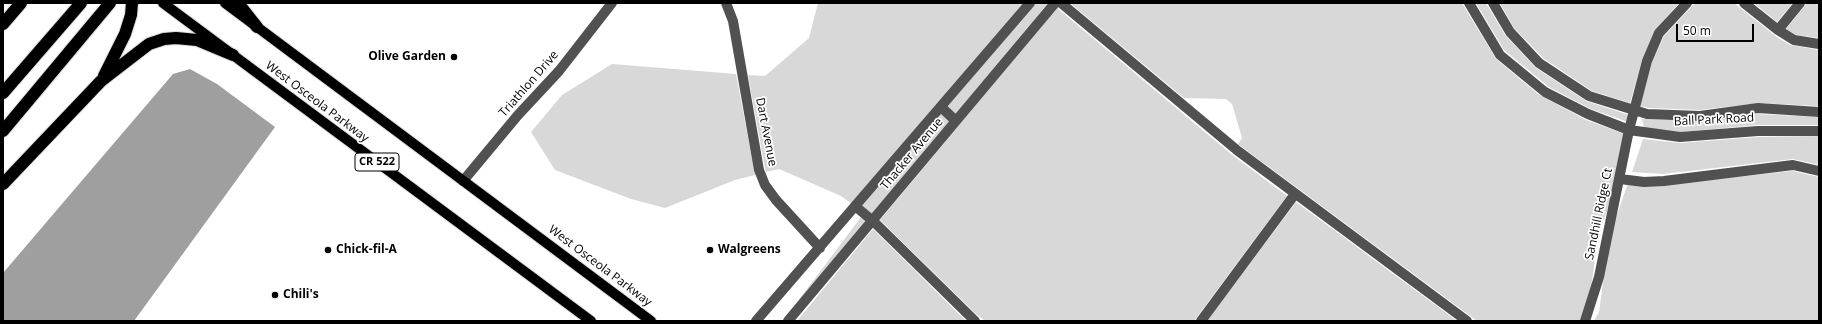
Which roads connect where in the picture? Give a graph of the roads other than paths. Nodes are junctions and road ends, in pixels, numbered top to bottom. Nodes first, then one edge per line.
1 (21, 3) edge
2 (81, 3) edge
3 (110, 3) edge
4 (132, 3) edge
5 (163, 3) edge
6 (225, 3) edge
7 (238, 3) edge
8 (612, 3) edge
9 (726, 3) edge
10 (1030, 3) edge
11 (1055, 3) edge
12 (1061, 3) edge
13 (1469, 3) edge
14 (1493, 3) edge
15 (1687, 3) edge
16 (1744, 3) edge
17 (1800, 3) edge
18 (3, 24) edge
19 (257, 27) junction
20 (1778, 30) junction
21 (1819, 44) edge
22 (233, 55) junction
23 (101, 81) junction
24 (3, 93) edge
25 (940, 107) junction
26 (1633, 110) junction
27 (1819, 112) edge
28 (956, 121) junction
29 (1629, 130) junction
30 (3, 131) edge
31 (1819, 131) edge
32 (1819, 171) edge
33 (1620, 179) junction
34 (463, 181) junction
35 (3, 184) edge
36 (1295, 194) junction
37 (855, 206) junction
38 (873, 221) junction
39 (820, 248) junction
40 (591, 321) edge
41 (651, 321) edge
42 (756, 321) edge
43 (788, 321) edge
44 (975, 321) edge
45 (1201, 321) edge
46 (1467, 321) edge
47 (1585, 321) edge

1 - 18 highway
2 - 24 highway
3 - 30 highway
4 - 23 highway
5 - 22 main road, West Osceola Parkway / CR 522
6 - 19 main road, West Osceola Parkway / CR 522
7 - 19 highway
8 - 34 street, Triathlon Drive
9 - 39 street, Dart Avenue
10 - 25 street, Thacker Avenue
11 - 28 street, Thacker Avenue
12 - 36 street
13 - 29 street, Ball Park Road
14 - 26 street, Ball Park Road
15 - 26 street, Sandhill Ridge Ct
16 - 20 street
17 - 20 street
19 - 34 main road, West Osceola Parkway / CR 522
20 - 21 street
22 - 23 highway
22 - 40 main road, West Osceola Parkway / CR 522
23 - 35 highway
25 - 28 street
25 - 37 street, Thacker Avenue
26 - 27 street, Ball Park Road
26 - 29 street, Sandhill Ridge Ct
28 - 38 street, Thacker Avenue
29 - 31 street, Ball Park Road
29 - 33 street, Sandhill Ridge Ct
32 - 33 street
33 - 47 street, Sandhill Ridge Ct
34 - 41 main road, West Osceola Parkway / CR 522
36 - 45 street
36 - 46 street
37 - 38 street
37 - 39 street, Thacker Avenue
38 - 43 street, Thacker Avenue
38 - 44 street
39 - 42 street, Thacker Avenue

